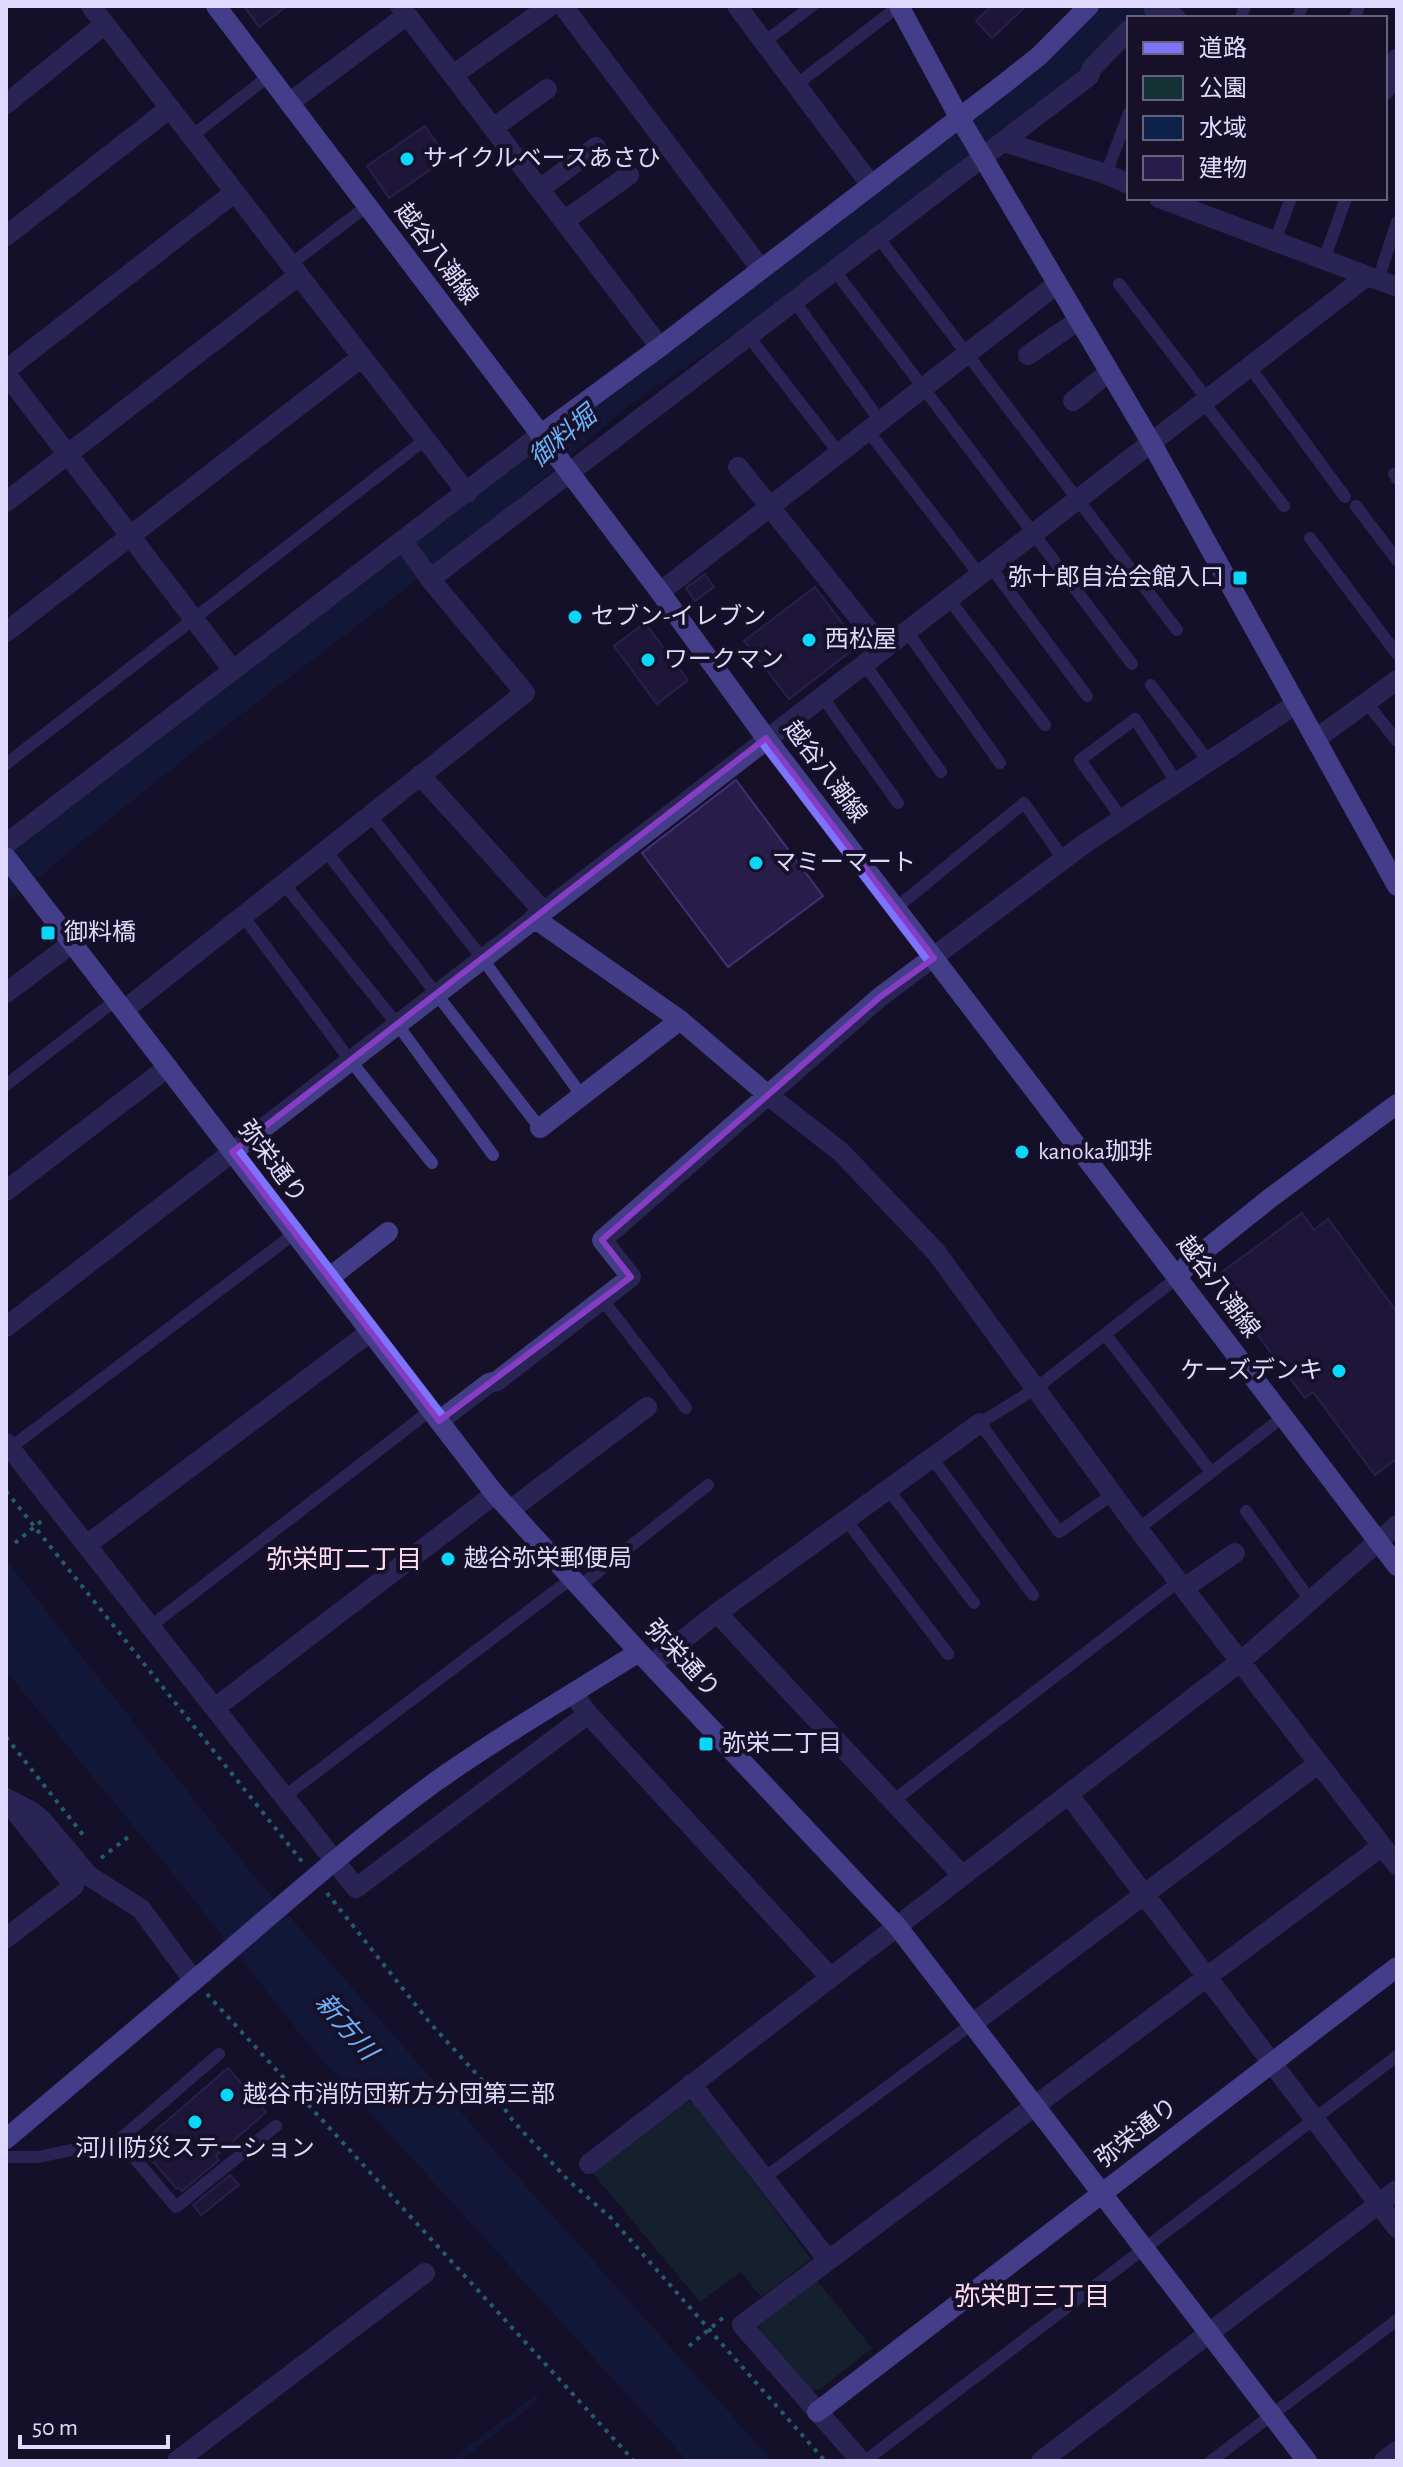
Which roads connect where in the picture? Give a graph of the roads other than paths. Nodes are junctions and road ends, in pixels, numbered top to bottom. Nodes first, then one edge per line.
1 (91, 6) edge
2 (216, 6) edge
3 (550, 6) edge
4 (563, 6) edge
5 (737, 6) edge
6 (812, 6) edge
7 (899, 6) edge
8 (1089, 6) edge
9 (404, 11) edge
10 (105, 24) junction
11 (1127, 32) edge
12 (763, 43) junction
13 (1397, 59) edge
14 (453, 75) junction
15 (269, 76) junction
16 (796, 85) junction
17 (1387, 85) edge
18 (547, 89) dead end
19 (289, 103) junction
20 (6, 104) edge
21 (170, 108) junction
22 (1127, 118) edge
23 (962, 122) junction
24 (493, 128) junction
25 (192, 136) junction
26 (1004, 142) junction
27 (596, 147) dead end
28 (980, 154) junction
29 (1106, 174) junction
30 (629, 175) dead end
31 (1127, 183) edge
32 (871, 185) junction
33 (540, 189) junction
34 (235, 192) junction
35 (1166, 200) edge
36 (1290, 200) edge
37 (1345, 200) edge
38 (367, 206) junction
39 (564, 221) junction
40 (1397, 222) edge
41 (6, 236) edge
42 (878, 237) junction
43 (1275, 241) junction
44 (1324, 260) junction
45 (761, 269) junction
46 (295, 270) junction
47 (835, 271) junction
48 (1381, 281) edge
49 (1057, 284) junction
50 (1119, 284) dead end
51 (795, 302) junction
52 (1079, 320) junction
53 (749, 337) junction
54 (660, 347) junction
55 (966, 354) junction
56 (1028, 355) dead end
57 (362, 357) junction
58 (1249, 366) junction
59 (6, 372) edge
60 (1109, 372) junction
61 (924, 387) junction
62 (1205, 400) junction
63 (1073, 401) dead end
64 (874, 426) junction
65 (426, 439) junction
66 (542, 439) junction
67 (1151, 442) junction
68 (839, 453) junction
69 (68, 454) junction
70 (738, 467) dead end
71 (566, 470) junction
72 (467, 493) junction
73 (1076, 500) junction
74 (6, 502) edge
75 (770, 506) junction
76 (1284, 506) dead end
77 (1033, 532) junction
78 (130, 536) junction
79 (1310, 538) dead end
80 (405, 543) junction
81 (1397, 560) edge
82 (984, 570) junction
83 (428, 577) junction
84 (660, 592) junction
85 (948, 598) junction
86 (194, 618) junction
87 (906, 630) junction
88 (1177, 630) dead end
89 (6, 632) edge
90 (883, 648) junction
91 (1397, 654) edge
92 (864, 663) junction
93 (1132, 664) dead end
94 (233, 670) junction
95 (1397, 680) edge
96 (1151, 685) dead end
97 (821, 695) junction
98 (1087, 696) dead end
99 (1366, 702) junction
100 (1296, 704) junction
101 (1045, 725) dead end
102 (766, 738) junction
103 (1316, 739) junction
104 (1397, 741) edge
105 (1209, 762) junction
106 (1000, 763) dead end
107 (6, 764) edge
108 (941, 772) dead end
109 (420, 775) junction
110 (1177, 783) junction
111 (898, 803) dead end
112 (371, 816) junction
113 (1122, 819) junction
114 (6, 844) edge
115 (326, 851) junction
116 (6, 857) edge
117 (1064, 860) junction
118 (284, 884) junction
119 (1397, 886) edge
120 (896, 908) junction
121 (538, 914) junction
122 (243, 916) junction
123 (72, 943) junction
124 (482, 958) junction
125 (934, 958) junction
126 (6, 993) edge
127 (436, 993) junction
128 (120, 1005) junction
129 (680, 1020) junction
130 (397, 1024) junction
131 (350, 1060) junction
132 (168, 1067) junction
133 (6, 1085) edge
134 (582, 1096) junction
135 (769, 1096) junction
136 (1397, 1104) edge
137 (540, 1128) joint
138 (232, 1152) junction
139 (493, 1155) dead end
140 (432, 1163) dead end
141 (6, 1191) edge
142 (388, 1232) dead end
143 (294, 1234) junction
144 (1178, 1277) junction
145 (329, 1278) junction
146 (602, 1299) junction
147 (6, 1327) edge
148 (370, 1332) junction
149 (1105, 1334) junction
150 (1035, 1389) junction
151 (647, 1407) dead end
152 (686, 1408) dead end
153 (435, 1415) junction
154 (1283, 1417) junction
155 (980, 1423) junction
156 (8, 1445) edge
157 (932, 1458) junction
158 (1211, 1472) junction
159 (708, 1485) dead end
160 (888, 1489) junction
161 (495, 1494) junction
162 (1113, 1494) junction
163 (510, 1510) junction
164 (1246, 1511) dead end
165 (846, 1520) junction
166 (1397, 1525) edge
167 (1138, 1529) junction
168 (1378, 1541) junction
169 (88, 1544) junction
170 (1235, 1553) dead end
171 (1397, 1566) edge
172 (576, 1582) junction
173 (1182, 1584) junction
174 (1033, 1595) dead end
175 (1310, 1600) junction
176 (974, 1603) dead end
177 (717, 1613) junction
178 (151, 1626) junction
179 (948, 1654) dead end
180 (646, 1658) junction
181 (1241, 1661) junction
182 (567, 1698) junction
183 (215, 1708) junction
184 (588, 1714) junction
185 (1319, 1763) junction
186 (1069, 1795) junction
187 (285, 1796) junction
188 (6, 1799) edge
189 (893, 1801) junction
190 (1382, 1846) junction
191 (1397, 1865) edge
192 (962, 1875) junction
193 (1144, 1894) junction
194 (897, 1926) junction
195 (6, 1938) edge
196 (1397, 1967) edge
197 (198, 1977) junction
198 (830, 1977) junction
199 (1207, 1977) junction
200 (972, 2024) junction
201 (219, 2054) dead end
202 (1397, 2056) edge
203 (1271, 2063) junction
204 (691, 2084) junction
205 (1034, 2106) junction
206 (1314, 2119) junction
207 (276, 2126) dead end
208 (6, 2139) edge
209 (119, 2140) junction
210 (6, 2157) edge
211 (589, 2164) dead end
212 (764, 2178) junction
213 (1397, 2190) edge
214 (1100, 2194) junction
215 (1379, 2204) junction
216 (1397, 2228) edge
217 (1143, 2249) junction
218 (828, 2260) junction
219 (425, 2273) dead end
220 (1397, 2320) edge
221 (1209, 2334) junction
222 (817, 2412) junction
223 (1272, 2415) junction
224 (1397, 2451) edge
225 (177, 2461) edge
226 (863, 2461) edge
227 (1041, 2461) edge
228 (1211, 2461) edge
229 (1307, 2461) edge
230 (1384, 2461) edge

1 - 10 street
2 - 15 street, 越谷八潮線
3 - 14 street
4 - 45 street
5 - 12 street
6 - 12 lane
7 - 16 lane
7 - 23 street
8 - 23 street
9 - 14 street
9 - 19 street
10 - 20 street
10 - 21 street
11 - 26 street
12 - 16 street
13 - 17 street
14 - 24 street
15 - 19 street, 越谷八潮線
15 - 25 lane
16 - 32 street
18 - 24 street
19 - 38 street, 越谷八潮線
21 - 25 street
21 - 41 street
22 - 29 lane
23 - 28 street
23 - 32 street
24 - 33 street
25 - 34 street
26 - 28 street
26 - 29 street
27 - 33 street
28 - 42 street
28 - 49 street
29 - 31 street
30 - 39 street
32 - 45 street
33 - 39 street
34 - 46 street
34 - 59 street
35 - 43 street
36 - 43 lane
37 - 44 lane
38 - 46 lane
38 - 66 street, 越谷八潮線
39 - 54 street
40 - 48 lane
42 - 47 street
42 - 55 lane
43 - 44 street
44 - 48 street
45 - 54 street
46 - 57 street
46 - 69 street
47 - 51 street
47 - 61 lane
48 - 58 street
49 - 52 street
49 - 55 street
50 - 62 lane
51 - 53 street
51 - 64 lane
52 - 56 street
52 - 60 street
53 - 68 lane
53 - 71 street
54 - 66 street
55 - 61 street
55 - 73 lane
57 - 65 street
57 - 78 street
58 - 62 street
58 - 81 lane
59 - 69 street
60 - 63 street
60 - 67 street
61 - 64 street
61 - 77 lane
62 - 67 street
62 - 76 lane
64 - 68 street
64 - 82 lane
65 - 72 street
65 - 86 lane
66 - 71 street, 越谷八潮線
66 - 72 street
67 - 73 street
67 - 100 street
68 - 75 street
69 - 74 street
69 - 78 street
70 - 75 street
71 - 83 street
71 - 84 street, 越谷八潮線
72 - 80 street
73 - 77 street
73 - 88 lane
75 - 84 street
75 - 90 street
77 - 82 street
77 - 93 lane
78 - 86 street
78 - 89 street
79 - 91 lane
80 - 83 street
80 - 94 street
82 - 85 street
82 - 98 lane
83 - 109 street
84 - 102 street, 越谷八潮線
85 - 87 street
85 - 101 lane
86 - 94 street
86 - 107 lane
87 - 90 street
87 - 106 lane
90 - 92 street
92 - 97 street
92 - 108 lane
94 - 114 street
95 - 99 street
96 - 105 lane
97 - 102 street
97 - 111 lane
99 - 103 street
99 - 104 lane
100 - 103 street
100 - 105 street
102 - 120 street, 越谷八潮線
102 - 121 street
103 - 119 street
105 - 110 street
109 - 112 street
109 - 121 street
110 - 113 street
110 - 113 lane
112 - 115 street
112 - 124 lane
113 - 117 street
115 - 118 street
115 - 127 lane
116 - 123 street, 弥栄通り
117 - 120 lane
117 - 125 street
118 - 122 street
118 - 130 lane
120 - 125 street, 越谷八潮線
121 - 124 street
121 - 129 street
122 - 128 street
122 - 131 lane
123 - 126 street
123 - 128 street, 弥栄通り
124 - 127 street
124 - 134 lane
125 - 135 street
125 - 144 street, 越谷八潮線
127 - 130 street
127 - 137 lane
128 - 132 street, 弥栄通り
128 - 133 lane
129 - 134 street
129 - 135 street
130 - 131 street
130 - 139 lane
131 - 138 street
131 - 140 lane
132 - 138 street, 弥栄通り
132 - 141 street
134 - 137 street
135 - 146 street
135 - 150 street
136 - 144 street
138 - 143 street, 弥栄通り
138 - 147 street
142 - 145 street
143 - 145 street, 弥栄通り
143 - 156 lane
144 - 149 lane
144 - 154 street, 越谷八潮線
145 - 148 street, 弥栄通り
146 - 152 lane
146 - 153 street
148 - 153 street, 弥栄通り
148 - 169 street
149 - 150 lane
149 - 158 lane
150 - 155 lane
150 - 162 street
151 - 163 street
153 - 161 street, 弥栄通り
153 - 178 lane
154 - 158 lane
154 - 168 street, 越谷八潮線
155 - 157 street
155 - 162 lane
156 - 169 street
157 - 160 street
157 - 174 lane
158 - 167 lane
159 - 172 lane
160 - 165 street
160 - 176 lane
161 - 163 street, 弥栄通り
161 - 183 street
162 - 167 street
163 - 172 street, 弥栄通り
164 - 175 lane
165 - 177 street
165 - 179 lane
166 - 168 street
167 - 173 street
168 - 171 street, 越谷八潮線
168 - 175 street
169 - 178 street
170 - 173 street
172 - 180 street, 弥栄通り
172 - 187 lane
173 - 181 street
173 - 189 lane
175 - 181 street
177 - 180 street
177 - 189 street
178 - 183 street
180 - 182 street
180 - 194 street, 弥栄通り
181 - 185 street
181 - 186 street
182 - 184 street
182 - 197 street, bridge
183 - 187 street
184 - 187 street
184 - 198 street
185 - 190 street
185 - 193 street
186 - 192 street
186 - 193 street
188 - 195 street
188 - 197 street
189 - 192 street
190 - 191 street
190 - 199 street
192 - 194 street
193 - 199 street
193 - 200 street
194 - 198 street
194 - 200 street, 弥栄通り
196 - 203 street, 弥栄通り
197 - 208 street
198 - 204 street
199 - 203 street
199 - 205 street
200 - 205 street, 弥栄通り
200 - 212 lane
201 - 209 lane
202 - 206 lane
203 - 206 street
203 - 214 street, 弥栄通り
204 - 211 street
204 - 212 street
205 - 214 street, 弥栄通り
205 - 218 street
206 - 215 street
206 - 217 lane
207 - 209 lane
209 - 210 lane
212 - 218 street
213 - 215 street
214 - 217 street
214 - 222 street
215 - 216 street
215 - 221 street
217 - 221 street
217 - 226 lane
218 - 222 street
219 - 225 street
220 - 223 lane
221 - 223 street
221 - 227 street
222 - 226 street
223 - 228 lane
223 - 229 street
224 - 230 street

